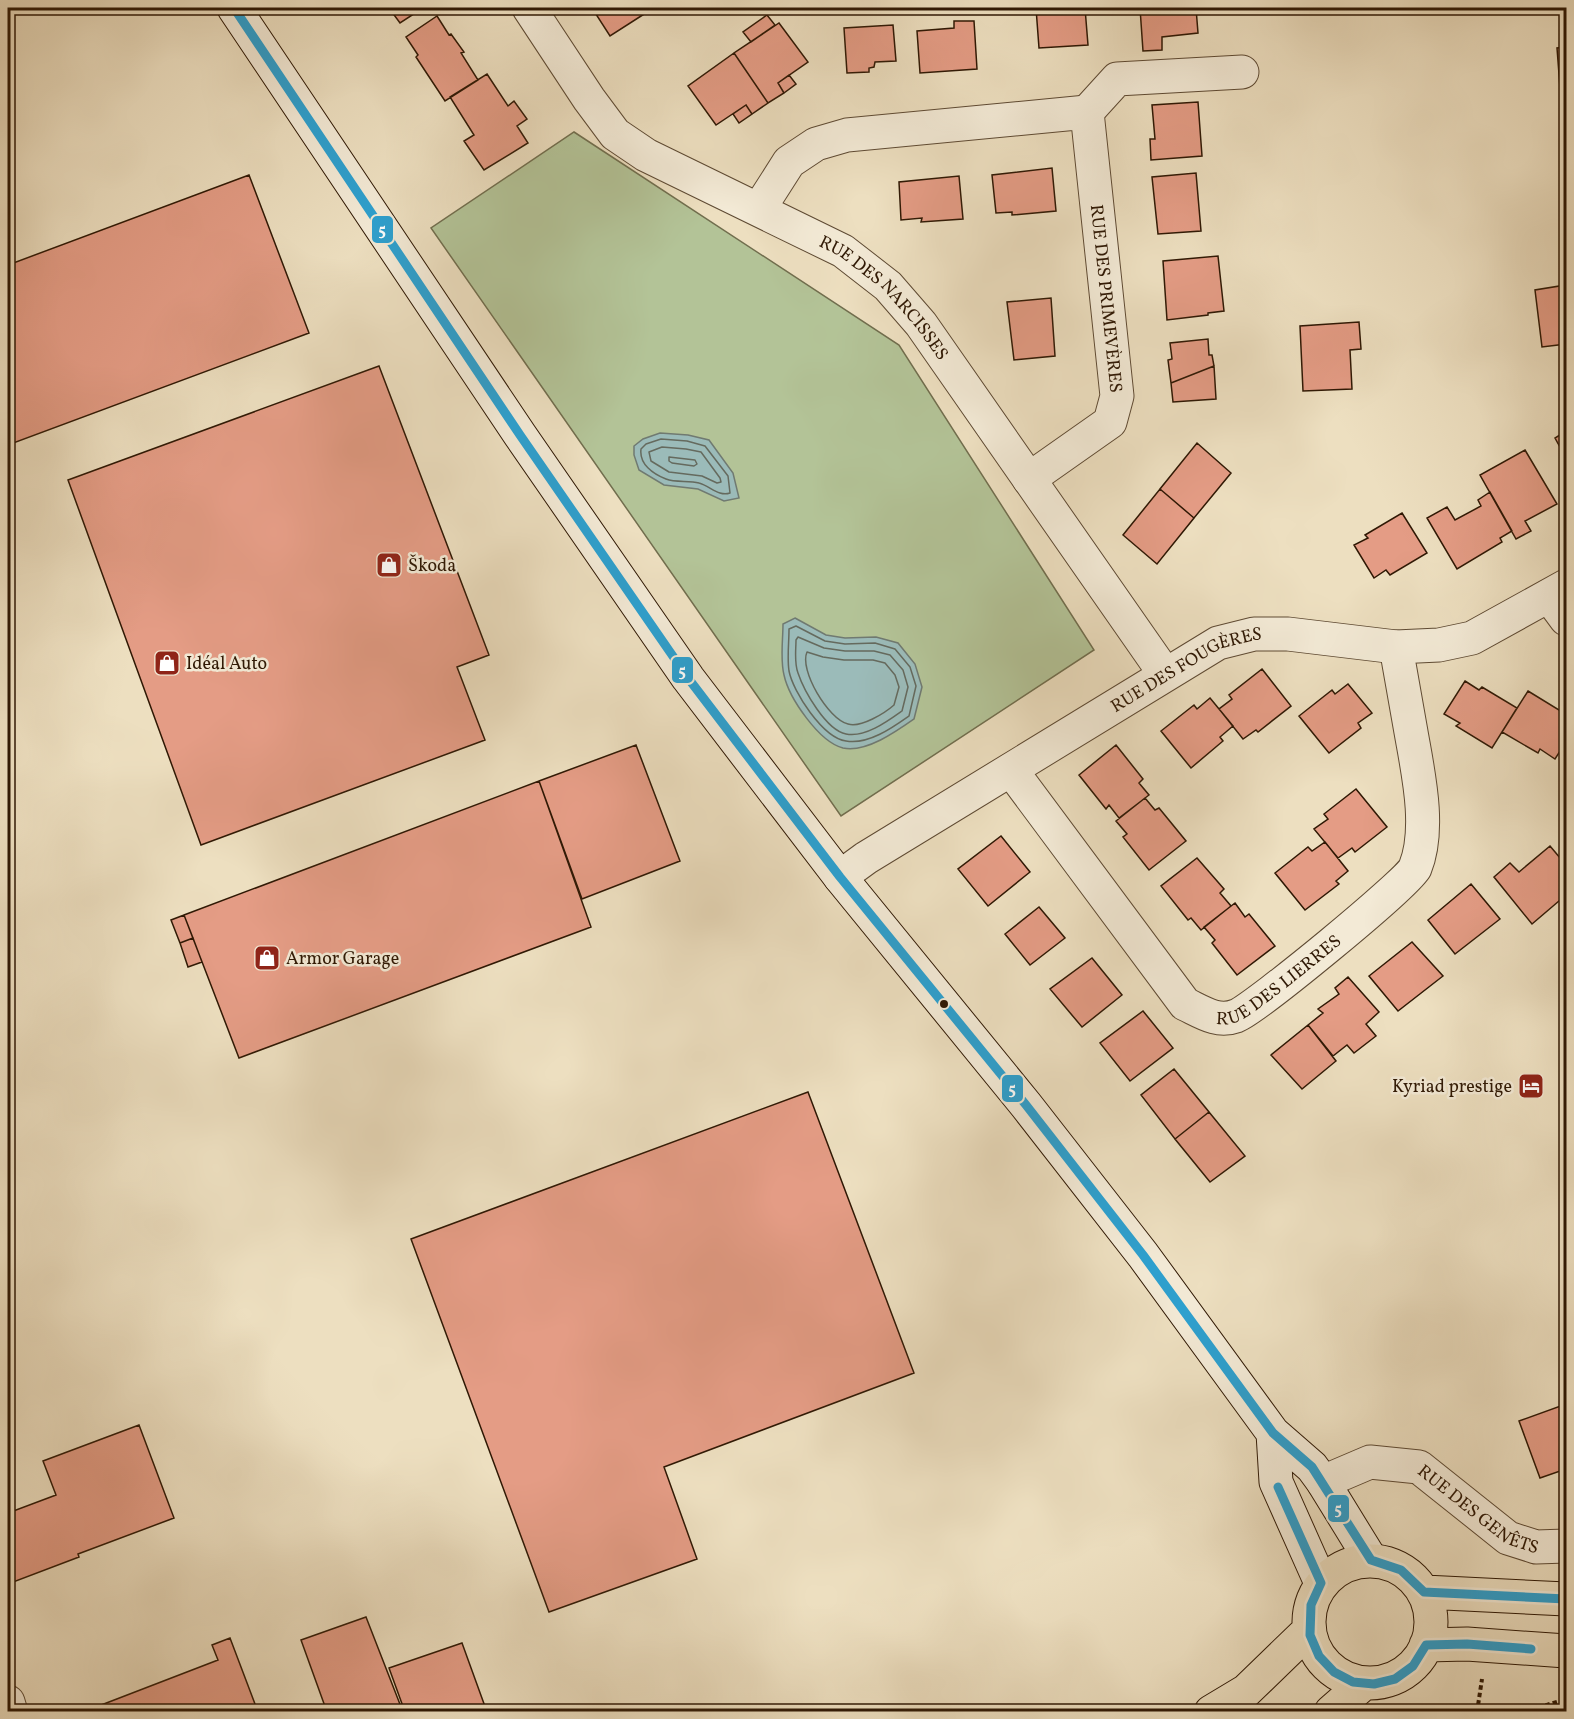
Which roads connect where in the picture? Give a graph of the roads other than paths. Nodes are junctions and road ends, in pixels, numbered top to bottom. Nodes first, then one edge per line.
1 (234, 8) edge
2 (529, 8) edge
3 (1242, 72) dead end
4 (1088, 112) junction
5 (759, 209) junction
6 (1029, 479) junction
7 (1561, 601) edge
8 (1396, 647) junction
9 (1165, 674) junction
10 (1011, 770) junction
11 (840, 877) junction
12 (1273, 1434) junction
13 (1323, 1482) junction
14 (1566, 1546) edge
15 (1371, 1560) junction
16 (1321, 1583) junction
17 (1424, 1592) junction
18 (1566, 1599) edge
19 (1308, 1631) junction
20 (1426, 1645) junction
21 (1566, 1651) edge
22 (1363, 1684) junction
23 (8, 1702) edge
24 (11, 1712) edge
25 (1211, 1712) edge
26 (1331, 1712) edge

1 - 11 street
2 - 5 street, RUE DES NARCISSES
3 - 4 street
4 - 5 street
4 - 6 street, RUE DES PRIMEVÈRES
5 - 6 street, RUE DES NARCISSES
6 - 9 street, RUE DES NARCISSES
7 - 8 street, RUE DES FOUGÈRES
8 - 9 street, RUE DES FOUGÈRES
8 - 10 street, RUE DES LIERRES
9 - 10 street, RUE DES FOUGÈRES
10 - 11 street, RUE DES FOUGÈRES
11 - 12 street
12 - 13 street
12 - 16 street
13 - 14 street, RUE DES GENÊTS
13 - 15 street
15 - 16 main road
15 - 17 main road
16 - 19 main road
17 - 18 main road
17 - 20 main road
19 - 22 main road
19 - 25 main road
20 - 21 main road
20 - 22 main road
22 - 26 main road
23 - 24 street

